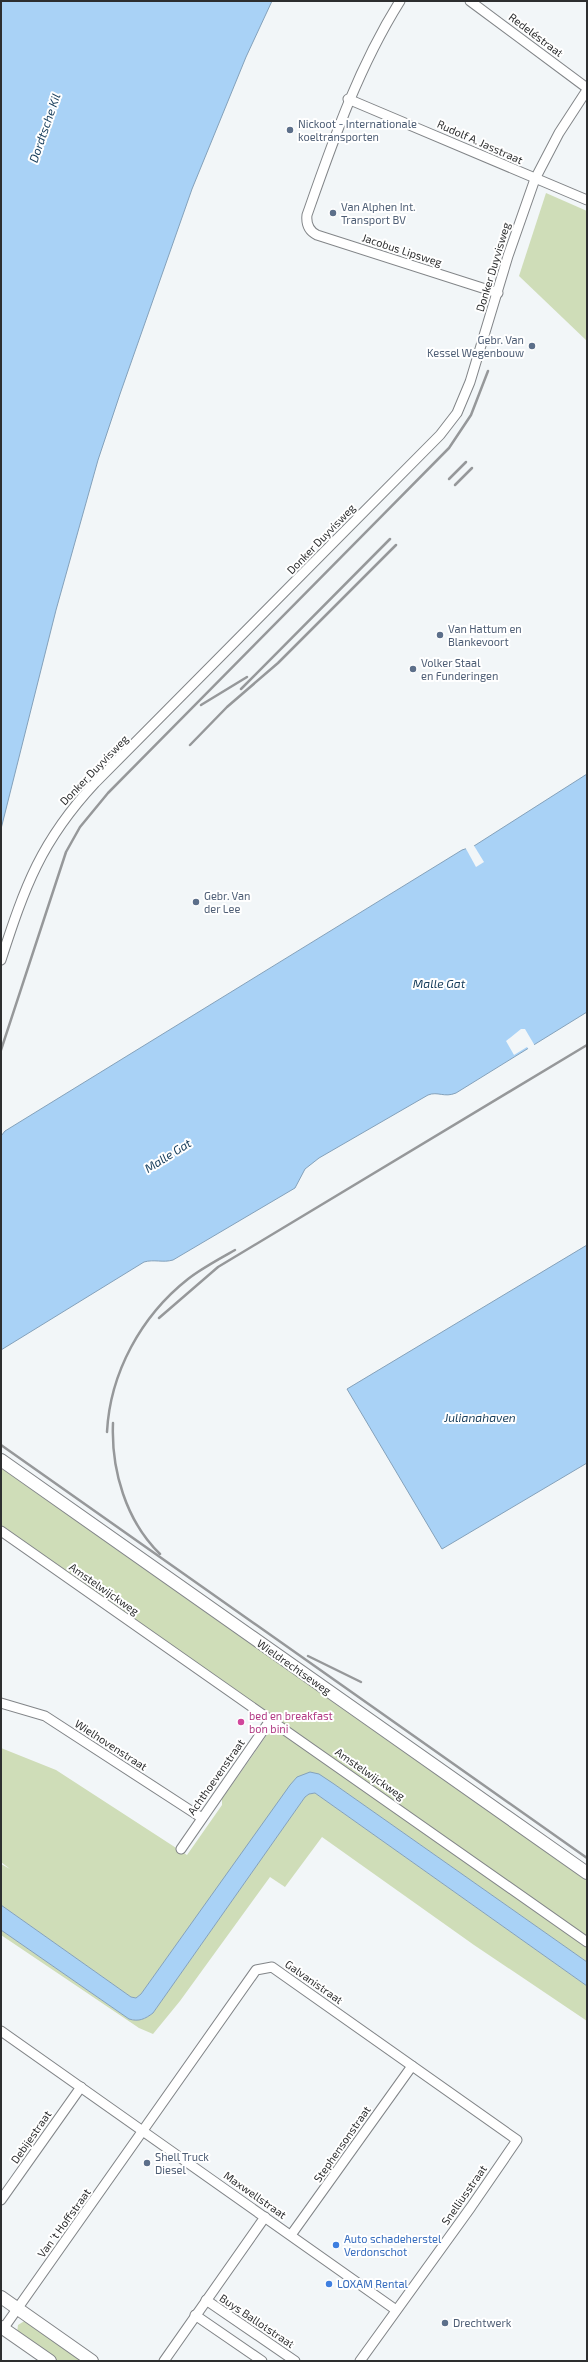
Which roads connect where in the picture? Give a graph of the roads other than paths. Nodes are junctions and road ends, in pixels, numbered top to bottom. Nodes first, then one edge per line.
1 (400, 1) edge
2 (470, 1) edge
3 (587, 89) edge
4 (348, 99) junction
5 (535, 179) junction
6 (587, 200) edge
7 (498, 293) junction
8 (1, 960) edge
9 (1, 1460) edge
10 (1, 1531) edge
11 (1, 1703) edge
12 (271, 1720) junction
13 (202, 1818) junction
14 (181, 1849) dead end
15 (587, 1873) edge
16 (587, 1942) edge
17 (1, 2031) edge
18 (412, 2066) junction
19 (81, 2087) junction
20 (144, 2132) junction
21 (517, 2140) joint
22 (1, 2200) edge
23 (265, 2217) junction
24 (291, 2235) junction
25 (1, 2298) edge
26 (206, 2300) junction
27 (18, 2309) junction
28 (396, 2310) junction
29 (195, 2315) junction
30 (2, 2328) edge
31 (47, 2360) edge
32 (92, 2361) edge
33 (164, 2361) edge
34 (262, 2361) edge
35 (295, 2361) edge
36 (360, 2361) edge

1 - 4 street, Jacobus Lipsweg
2 - 3 street, Redeléstraat
3 - 5 street, Donker Duyvisweg
4 - 5 street, Rudolf A. Jasstraat
4 - 7 street, Jacobus Lipsweg
5 - 6 street, Rudolf A. Jasstraat
5 - 7 street, Donker Duyvisweg
7 - 8 street, Donker Duyvisweg
9 - 15 street, Wieldrechtseweg
10 - 12 street, Amstelwijckweg
11 - 13 street, Wielhovenstraat
12 - 13 street, Achthoevenstraat
12 - 16 street, Amstelwijckweg
13 - 14 street, Achthoevenstraat
17 - 19 street, Maxwellstraat
18 - 20 street, Galvanistraat
18 - 21 street, Galvanistraat
18 - 24 street, Stephensonstraat
19 - 20 street, Maxwellstraat
19 - 22 street, Debijestraat
20 - 23 street, Maxwellstraat
20 - 27 street, Van 't Hoffstraat
21 - 28 street, Snelliusstraat
23 - 24 street, Maxwellstraat
23 - 26 street, Buys Ballotstraat
24 - 28 street, Maxwellstraat
25 - 27 street
26 - 29 street, Buys Ballotstraat
26 - 35 street, Buys Ballotstraat
27 - 30 street, Van 't Hoffstraat
27 - 32 street
28 - 36 street, Snelliusstraat
29 - 33 street, Buys Ballotstraat
29 - 34 street
30 - 31 street

